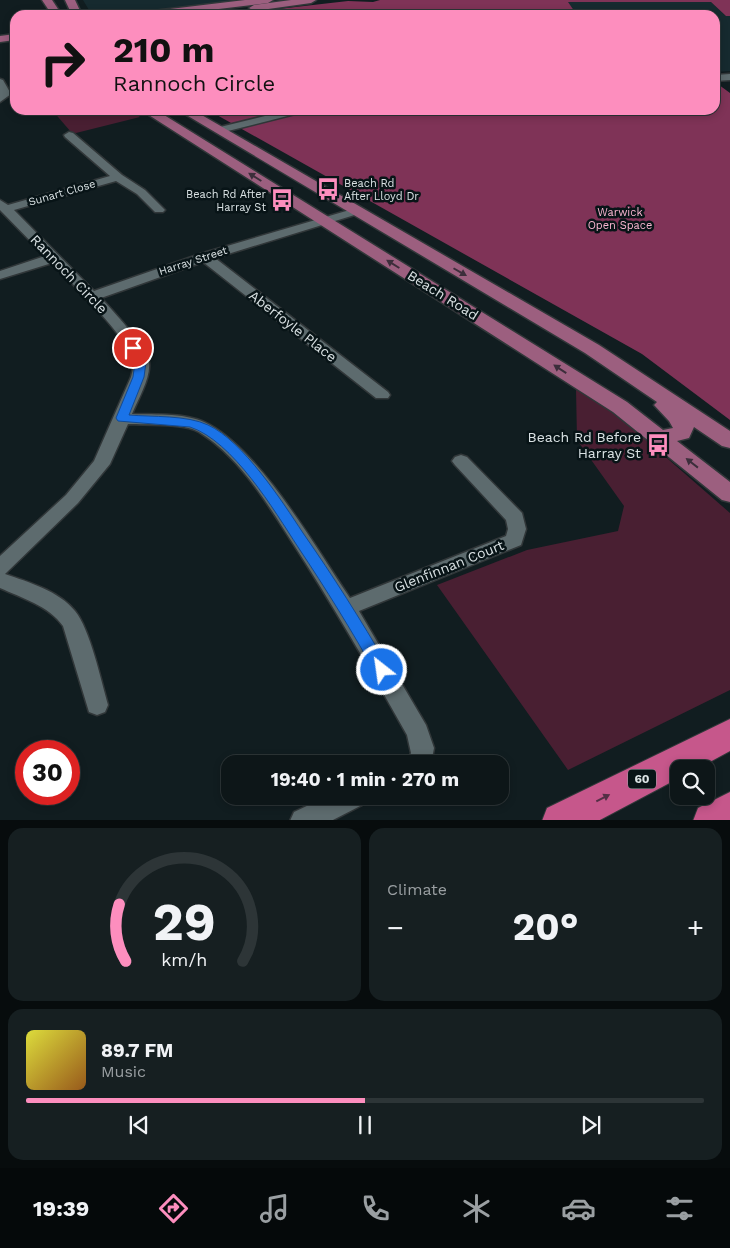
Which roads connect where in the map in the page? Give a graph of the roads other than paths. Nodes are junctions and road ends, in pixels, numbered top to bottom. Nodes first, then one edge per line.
1 (268, 0) edge
2 (311, 0) edge
3 (187, 10) edge
4 (236, 10) edge
5 (0, 82) edge
6 (0, 99) edge
7 (155, 115) edge
8 (193, 115) edge
9 (280, 115) edge
10 (220, 130) junction
11 (69, 135) dead end
12 (118, 177) junction
13 (3, 206) edge
14 (354, 209) junction
15 (159, 210) dead end
16 (322, 220) junction
17 (294, 229) joint
18 (205, 256) junction
19 (53, 258) junction
20 (0, 275) edge
21 (92, 296) junction
22 (627, 371) junction
23 (382, 395) dead end
24 (122, 418) junction
25 (660, 438) junction
26 (730, 441) edge
27 (461, 461) dead end
28 (730, 494) edge
29 (0, 568) edge
30 (0, 580) edge
31 (346, 608) junction
32 (97, 705) dead end
33 (728, 735) edge
34 (423, 755) edge
35 (336, 805) edge
36 (730, 810) edge
37 (303, 820) edge
38 (560, 820) edge
39 (710, 820) edge

1 - 3 main road
2 - 4 main road
5 - 6 street
16 -> 7 main road, Beach Road
8 - 10 main road, Beach Road
9 - 10 street
10 - 14 main road, Beach Road
11 - 12 street, Sunart Close
12 - 13 street, Sunart Close
12 - 15 street, Sunart Close
13 - 19 street, Rannoch Circle
14 - 16 street, Harray Street
14 -> 22 main road, Beach Road
16 - 17 street, Harray Street
25 -> 16 main road, Beach Road
17 - 18 street, Harray Street
18 - 21 street, Harray Street
18 - 23 street, Aberfoyle Place
19 - 20 street
19 - 21 street, Rannoch Circle
21 - 24 street, Rannoch Circle
22 - 25 main road
22 - 26 main road, Beach Road
24 - 29 street, Rannoch Circle
24 - 31 street
28 -> 25 main road, Beach Road
27 - 31 street, Glenfinnan Court
30 - 32 street
31 - 34 street
38 -> 33 highway, 60
35 - 37 street
36 - 39 highway

